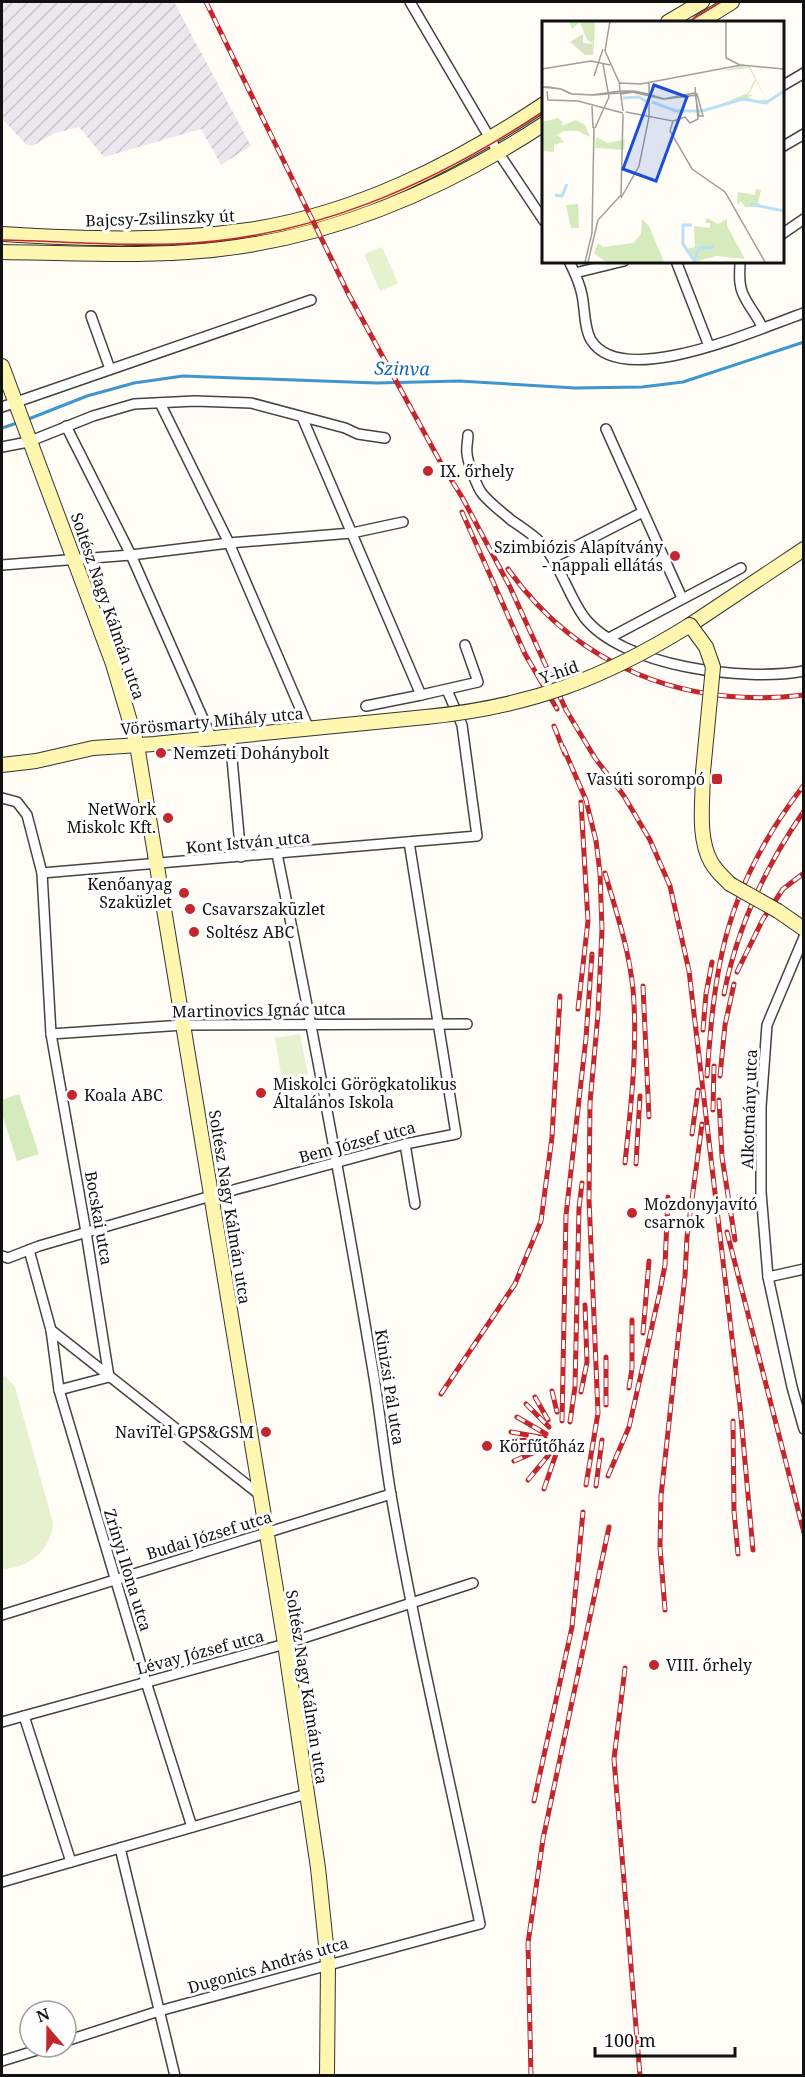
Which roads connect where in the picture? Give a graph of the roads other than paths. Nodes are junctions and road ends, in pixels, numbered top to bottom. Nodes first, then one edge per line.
1 (410, 2) edge
2 (702, 2) edge
3 (732, 2) edge
4 (671, 21) edge
5 (702, 21) edge
6 (804, 73) edge
7 (784, 85) edge
8 (542, 105) edge
9 (542, 125) edge
10 (804, 134) edge
11 (490, 139) junction
12 (784, 146) edge
13 (498, 152) junction
14 (542, 218) edge
15 (804, 219) edge
16 (784, 233) edge
17 (2, 234) edge
18 (2, 252) edge
19 (568, 262) edge
20 (676, 262) edge
21 (740, 262) edge
22 (607, 263) edge
23 (574, 273) junction
24 (311, 300) dead end
25 (804, 314) edge
26 (91, 316) dead end
27 (762, 327) junction
28 (709, 346) junction
29 (2, 366) edge
30 (110, 369) junction
31 (160, 403) junction
32 (11, 408) edge
33 (302, 417) junction
34 (66, 426) junction
35 (606, 429) dead end
36 (468, 435) dead end
37 (27, 438) junction
38 (385, 438) dead end
39 (2, 447) edge
40 (643, 512) junction
41 (403, 522) dead end
42 (352, 533) junction
43 (229, 543) junction
44 (804, 549) edge
45 (131, 555) junction
46 (553, 558) junction
47 (72, 559) junction
48 (2, 565) edge
49 (741, 568) dead end
50 (682, 598) junction
51 (690, 625) junction
52 (609, 638) junction
53 (465, 645) dead end
54 (804, 671) edge
55 (447, 690) junction
56 (421, 695) junction
57 (366, 706) dead end
58 (426, 717) joint
59 (309, 729) junction
60 (230, 737) junction
61 (212, 739) junction
62 (137, 745) junction
63 (2, 765) edge
64 (2, 798) edge
65 (409, 842) junction
66 (277, 854) junction
67 (241, 857) junction
68 (156, 865) junction
69 (42, 873) junction
70 (804, 929) edge
71 (804, 937) edge
72 (183, 1024) junction
73 (310, 1024) junction
74 (438, 1024) junction
75 (467, 1024) dead end
76 (51, 1034) junction
77 (405, 1144) junction
78 (336, 1163) junction
79 (211, 1196) junction
80 (414, 1204) dead end
81 (86, 1232) junction
82 (29, 1250) junction
83 (2, 1256) edge
84 (804, 1269) edge
85 (768, 1278) junction
86 (51, 1330) junction
87 (109, 1377) junction
88 (804, 1384) edge
89 (792, 1387) junction
90 (59, 1390) junction
91 (804, 1429) edge
92 (391, 1494) junction
93 (260, 1495) junction
94 (266, 1533) junction
95 (115, 1580) junction
96 (473, 1583) dead end
97 (412, 1603) junction
98 (2, 1615) edge
99 (285, 1644) junction
100 (146, 1682) junction
101 (24, 1716) junction
102 (2, 1722) edge
103 (307, 1794) junction
104 (192, 1827) junction
105 (120, 1848) junction
106 (71, 1862) junction
107 (2, 1882) edge
108 (480, 1924) joint
109 (328, 1964) junction
110 (159, 2011) junction
111 (78, 2037) edge
112 (18, 2056) edge
113 (2, 2061) edge
114 (175, 2076) edge
115 (327, 2076) edge

1 - 11 street
2 - 4 street
3 - 5 street
6 - 7 street
8 - 11 street, Bajcsy-Zsilinszky út
9 - 13 street, Bajcsy-Zsilinszky út
10 - 12 street
11 - 13 street
11 - 17 street, Bajcsy-Zsilinszky út
13 - 14 street
13 - 18 street, Bajcsy-Zsilinszky út
15 - 16 street
19 - 23 street
20 - 28 street
21 - 27 street
22 - 23 street
23 - 28 street
24 - 30 street
25 - 27 street
26 - 30 street
27 - 28 street
29 - 32 street, Soltész Nagy Kálmán utca
30 - 32 street
31 - 33 street
31 - 34 street
31 - 43 street
32 - 37 street, Soltész Nagy Kálmán utca
33 - 38 street
33 - 42 street
34 - 37 street
34 - 45 street
35 - 40 street
36 - 46 street
37 - 39 street
37 - 47 street, Soltész Nagy Kálmán utca
40 - 46 street
40 - 50 street
41 - 42 street
42 - 43 street
42 - 56 street
43 - 45 street
43 - 59 street
44 - 51 street, Y-híd
45 - 47 street
45 - 61 street
46 - 52 street
47 - 48 street
47 - 62 street, Soltész Nagy Kálmán utca
49 - 50 street
50 - 52 street
51 - 58 street, Y-híd, bridge
51 - 70 street, bridge
52 - 54 street
53 - 55 street
55 - 56 street
55 - 65 street, Kont István utca
56 - 57 street
58 - 59 street, Vörösmarty Mihály utca
59 - 60 street, Vörösmarty Mihály utca
60 - 61 street, Vörösmarty Mihály utca
60 - 67 street
61 - 62 street, Vörösmarty Mihály utca
62 - 63 street, Vörösmarty Mihály utca
62 - 68 street, Soltész Nagy Kálmán utca
64 - 69 street, Bocskai utca
65 - 66 street, Kont István utca
65 - 74 street, Bem József utca
66 - 67 street, Kont István utca
66 - 73 street, Kinizsi Pál utca
67 - 68 street, Kont István utca
68 - 69 street, Kont István utca
68 - 72 street, Soltész Nagy Kálmán utca
69 - 76 street, Bocskai utca
71 - 85 street, Alkotmány utca
72 - 73 street, Martinovics Ignác utca
72 - 76 street, Martinovics Ignác utca
72 - 79 street, Soltész Nagy Kálmán utca
73 - 74 street, Martinovics Ignác utca
73 - 78 street, Kinizsi Pál utca
74 - 75 street, Martinovics Ignác utca
74 - 77 street, Bem József utca
76 - 81 street, Bocskai utca
77 - 78 street, Bem József utca
77 - 80 street
78 - 79 street, Bem József utca
78 - 92 street, Kinizsi Pál utca
79 - 81 street, Bem József utca
79 - 93 street, Soltész Nagy Kálmán utca
81 - 82 street, Bem József utca
81 - 87 street, Bocskai utca
82 - 83 street, Bem József utca
82 - 86 street, Zrínyi Ilona utca
84 - 85 street
85 - 89 street, Alkotmány utca
86 - 87 street
86 - 90 street, Zrínyi Ilona utca
87 - 90 street
87 - 93 street
88 - 89 street
89 - 91 street, Alkotmány utca
90 - 95 street, Zrínyi Ilona utca
92 - 94 street, Budai József utca
92 - 97 street, Kinizsi Pál utca
93 - 94 street, Soltész Nagy Kálmán utca
94 - 95 street, Budai József utca
94 - 99 street, Soltész Nagy Kálmán utca
95 - 98 street, Budai József utca
95 - 100 street, Zrínyi Ilona utca
96 - 97 street, Lévay József utca
97 - 99 street, Lévay József utca
97 - 108 street, Kinizsi Pál utca
99 - 100 street, Lévay József utca
99 - 103 street, Soltész Nagy Kálmán utca
100 - 101 street, Lévay József utca
100 - 104 street, Zrínyi Ilona utca
101 - 102 street, Lévay József utca
101 - 106 street
103 - 104 street
103 - 109 street, Soltész Nagy Kálmán utca
104 - 105 street
105 - 106 street
105 - 110 street
106 - 107 street
108 - 109 street, Dugonics András utca
109 - 110 street, Dugonics András utca
109 - 115 street, Soltész Nagy Kálmán utca
110 - 111 street, Dugonics András utca
110 - 114 street
112 - 113 street

